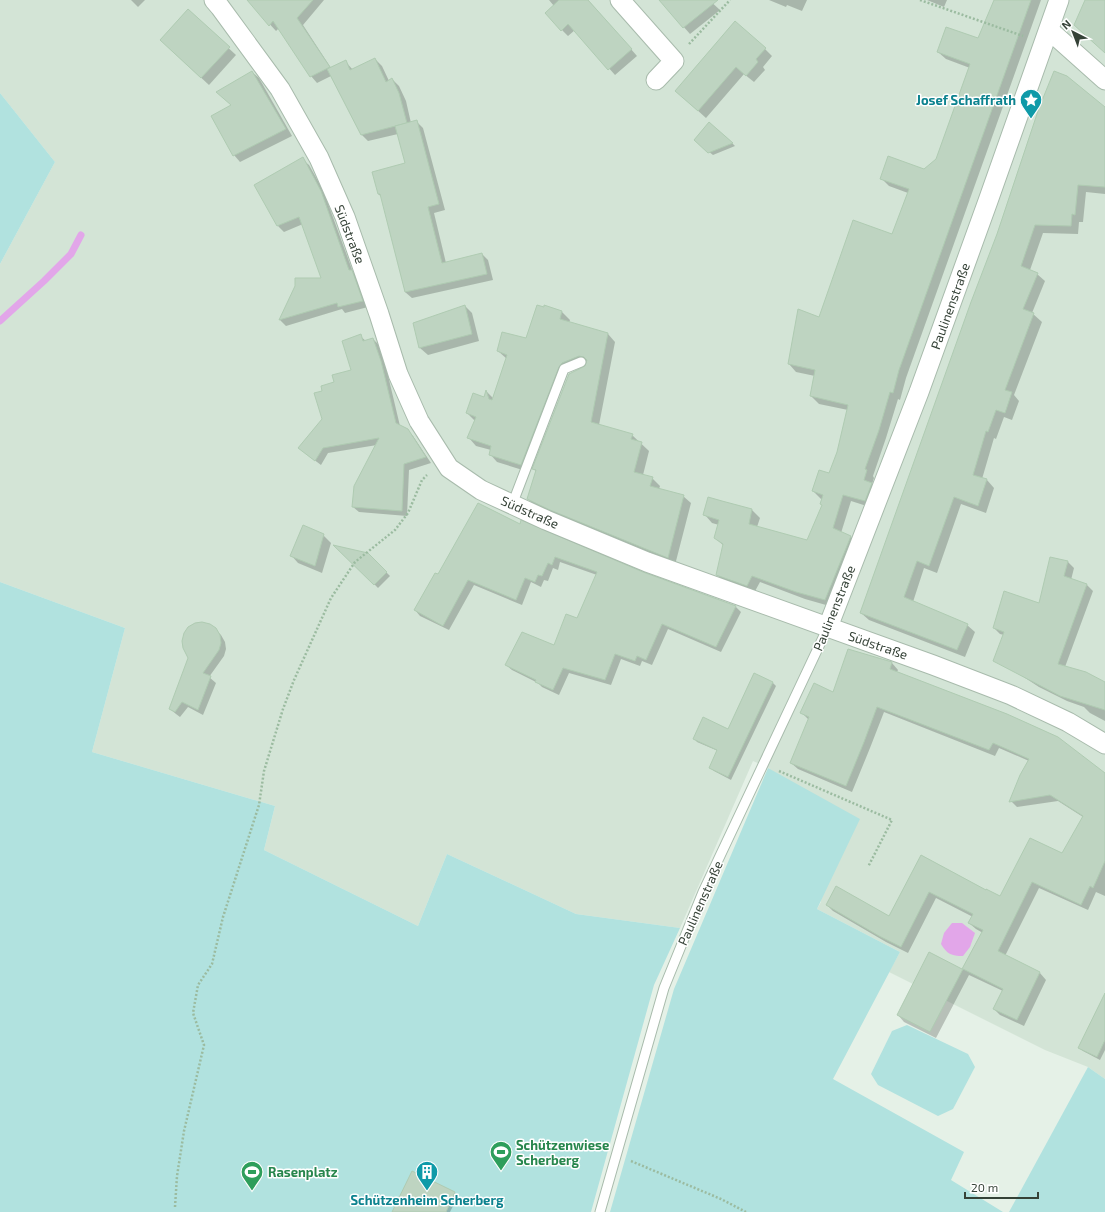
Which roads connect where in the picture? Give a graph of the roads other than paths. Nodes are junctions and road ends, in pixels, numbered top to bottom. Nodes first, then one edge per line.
1 (620, 0) edge
2 (1059, 0) edge
3 (220, 2) edge
4 (1047, 36) junction
5 (656, 80) dead end
6 (1105, 80) edge
7 (581, 362) dead end
8 (512, 504) junction
9 (828, 628) junction
10 (1105, 744) edge
11 (600, 1212) edge

1 - 5 street
2 - 4 street, Paulinenstraße
3 - 8 street, Südstraße
4 - 6 street
4 - 9 street, Paulinenstraße
7 - 8 lane
8 - 9 street, Südstraße
9 - 10 street, Südstraße
9 - 11 lane, Paulinenstraße

